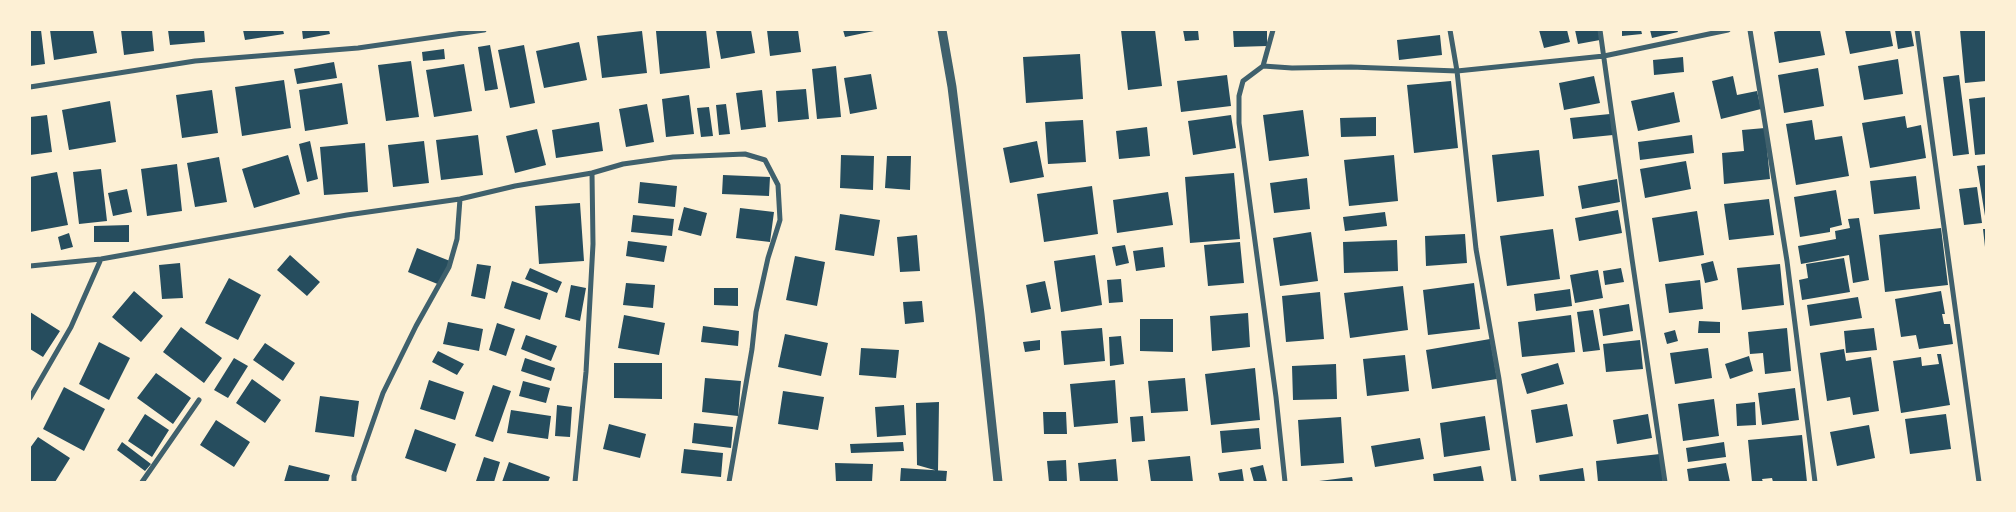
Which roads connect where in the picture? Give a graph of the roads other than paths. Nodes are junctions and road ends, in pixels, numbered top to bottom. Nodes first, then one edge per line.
1 (484, 30) edge
2 (942, 30) edge
3 (1273, 30) edge
4 (1450, 30) edge
5 (1600, 30) edge
6 (1728, 30) edge
7 (1750, 30) edge
8 (1916, 30) edge
9 (1604, 56) junction
10 (1263, 66) junction
11 (1457, 71) junction
12 (30, 87) edge
13 (592, 174) junction
14 (460, 199) junction
15 (102, 259) junction
16 (30, 266) edge
17 (30, 398) edge
18 (199, 400) dead end
19 (142, 482) edge
20 (354, 482) edge
21 (575, 482) edge
22 (728, 482) edge
23 (998, 482) edge
24 (1285, 482) edge
25 (1514, 482) edge
26 (1665, 482) edge
27 (1815, 482) edge
28 (1979, 482) edge

1 - 12 street
2 - 23 street
3 - 10 street
4 - 11 street
5 - 9 street
6 - 9 street
7 - 27 street
8 - 28 street
9 - 11 street
9 - 26 street
10 - 11 street
10 - 24 street
11 - 25 street
13 - 14 street
13 - 21 street
13 - 22 street
14 - 15 street
14 - 20 street
15 - 16 street
15 - 17 street
18 - 19 street

